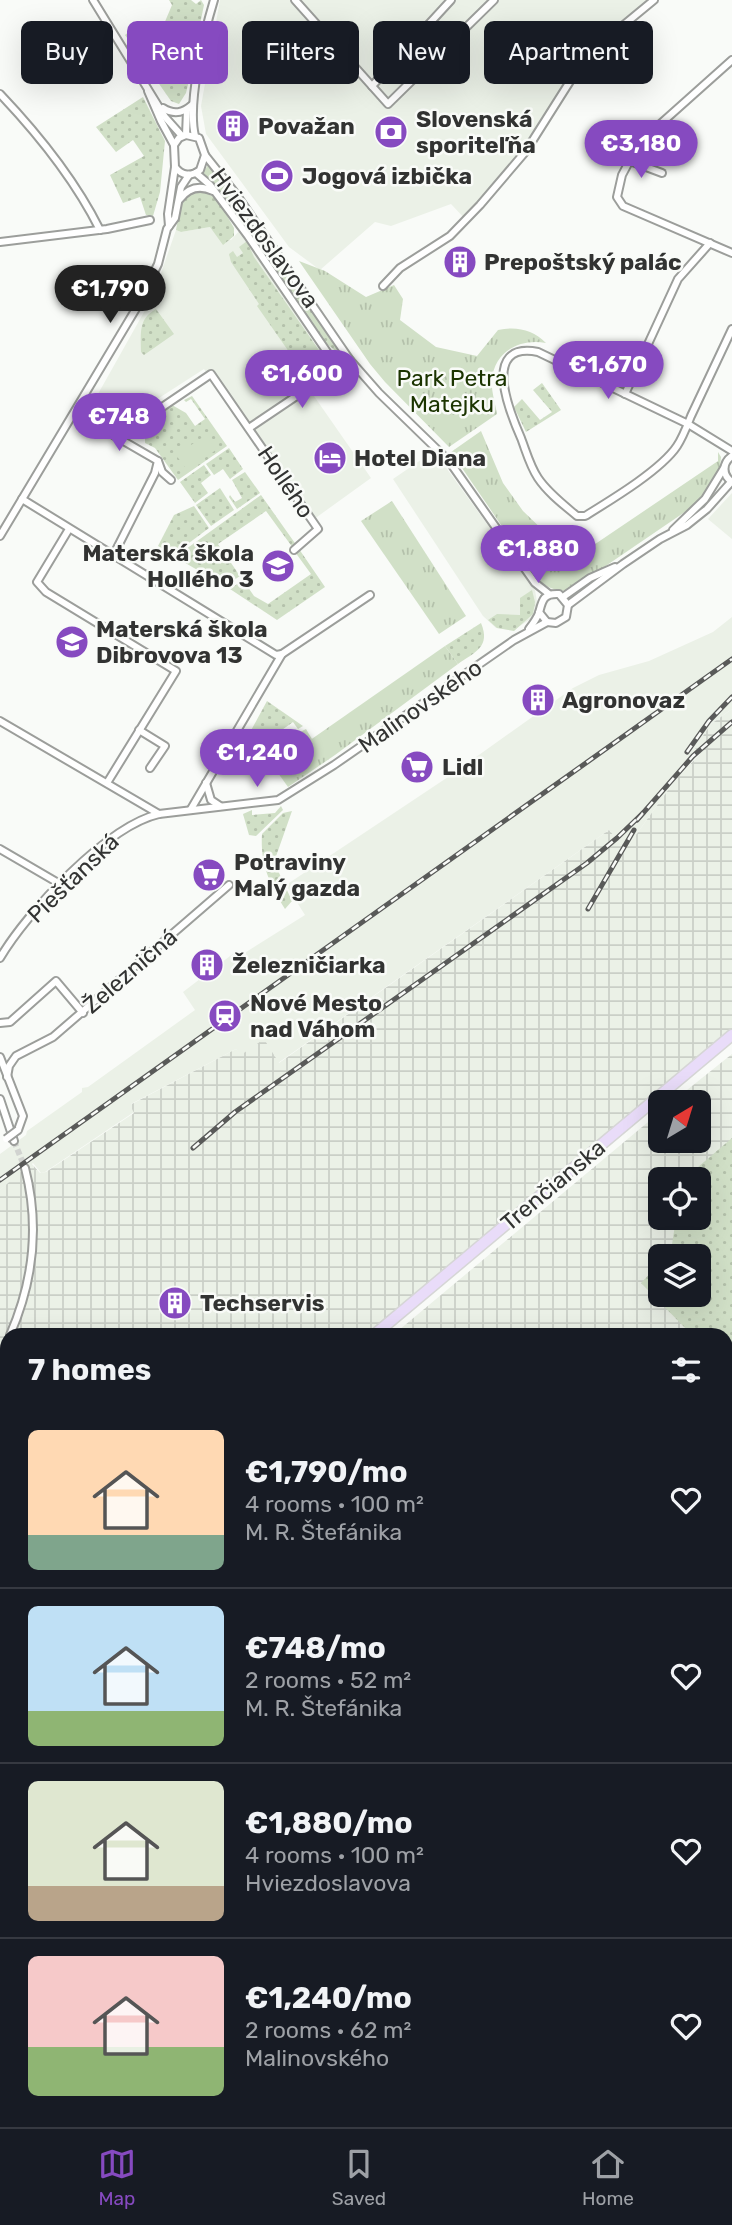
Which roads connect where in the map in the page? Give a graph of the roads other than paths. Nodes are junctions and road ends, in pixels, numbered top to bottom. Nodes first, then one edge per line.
1 (93, 0) edge
2 (214, 0) edge
3 (295, 0) edge
4 (451, 0) edge
5 (494, 0) edge
6 (654, 0) edge
7 (127, 53) edge
8 (732, 60) edge
9 (146, 84) edge
10 (147, 84) edge
11 (372, 86) junction
12 (0, 94) edge
13 (160, 105) junction
14 (189, 107) junction
15 (184, 135) junction
16 (195, 136) junction
17 (174, 145) junction
18 (205, 155) junction
19 (630, 161) junction
20 (175, 167) junction
21 (662, 173) dead end
22 (193, 174) junction
23 (216, 192) junction
24 (179, 200) junction
25 (150, 220) dead end
26 (169, 226) junction
27 (100, 230) junction
28 (0, 242) edge
29 (710, 243) junction
30 (732, 253) edge
31 (383, 286) dead end
32 (732, 329) edge
33 (348, 357) junction
34 (338, 368) junction
35 (625, 394) junction
36 (75, 413) junction
37 (688, 424) junction
38 (249, 428) junction
39 (118, 437) junction
40 (717, 443) junction
41 (729, 459) edge
42 (158, 461) junction
43 (171, 480) dead end
44 (732, 482) edge
45 (22, 499) junction
46 (69, 528) junction
47 (672, 532) junction
48 (0, 536) edge
49 (294, 550) dead end
50 (113, 556) junction
51 (623, 564) junction
52 (535, 583) junction
53 (549, 594) junction
54 (370, 595) dead end
55 (563, 597) junction
56 (540, 603) junction
57 (568, 605) junction
58 (539, 612) junction
59 (547, 622) junction
60 (525, 633) junction
61 (282, 654) junction
62 (0, 721) edge
63 (139, 730) junction
64 (150, 768) dead end
65 (107, 783) junction
66 (206, 783) junction
67 (278, 800) joint
68 (220, 806) junction
69 (191, 809) junction
70 (159, 814) junction
71 (0, 849) edge
72 (60, 884) junction
73 (229, 885) dead end
74 (0, 960) edge
75 (0, 967) edge
76 (83, 1013) junction
77 (0, 1023) edge
78 (732, 1035) edge
79 (0, 1057) edge
80 (7, 1077) junction
81 (0, 1099) edge
82 (3, 1141) edge
83 (15, 1141) tunnel mouth
84 (24, 1168) tunnel mouth
85 (13, 1328) edge
86 (382, 1328) edge

1 - 7 street
2 - 14 street
3 - 11 street
4 - 11 street
5 - 11 street
6 - 31 street
8 - 19 street
9 - 17 street
10 - 13 street
12 - 27 street
13 - 14 street
13 - 15 street
14 - 15 street
14 - 16 street
15 - 16 street
15 - 17 street
16 - 18 street
17 - 20 street
18 - 22 street
18 - 33 street, Hviezdoslavova
19 - 21 street
19 - 29 street
20 - 22 street
20 - 26 street
22 - 23 street, Hviezdoslavova
22 - 24 street
23 - 24 street
23 - 34 street, Hviezdoslavova
24 - 26 street
25 - 27 street
26 - 36 street
27 - 28 street
29 - 30 street
29 - 35 street
32 - 37 street
33 - 34 street
33 - 52 street, Hviezdoslavova
34 - 38 street
35 - 37 street
35 - 37 street
36 - 39 street
36 - 45 street
37 - 40 street
38 - 39 street, Hollého
38 - 49 street, Hollého
39 - 42 street
40 - 41 street
40 - 41 street
41 - 44 street
41 - 47 street
42 - 43 street
42 - 50 street
44 - 47 street
45 - 46 street
45 - 48 street
46 - 50 street
46 - 63 street
47 - 51 street
50 - 61 street
51 - 55 street
51 - 57 street
52 - 53 street, Hviezdoslavova
52 - 56 street, Hviezdoslavova
53 - 55 street
53 - 56 street
54 - 61 street
55 - 57 street
56 - 58 street
57 - 59 street
58 - 59 street
58 - 60 street, Malinovského
59 - 60 street, Malinovského
60 - 67 street, Malinovského
61 - 66 street
62 - 65 street
63 - 64 street
63 - 65 street
65 - 70 street
66 - 68 street
66 - 69 street
67 - 68 street, Piešťanská
68 - 69 street, Piešťanská
69 - 70 street, Piešťanská
70 - 72 street, Piešťanská
71 - 72 street
72 - 74 street, Piešťanská
73 - 76 street, Železničná
74 - 75 street
76 - 77 street
76 - 80 street, Železničná
78 - 86 main road, Trenčianska
79 - 80 street
80 - 82 street, bridge
81 - 83 street
84 - 85 street

